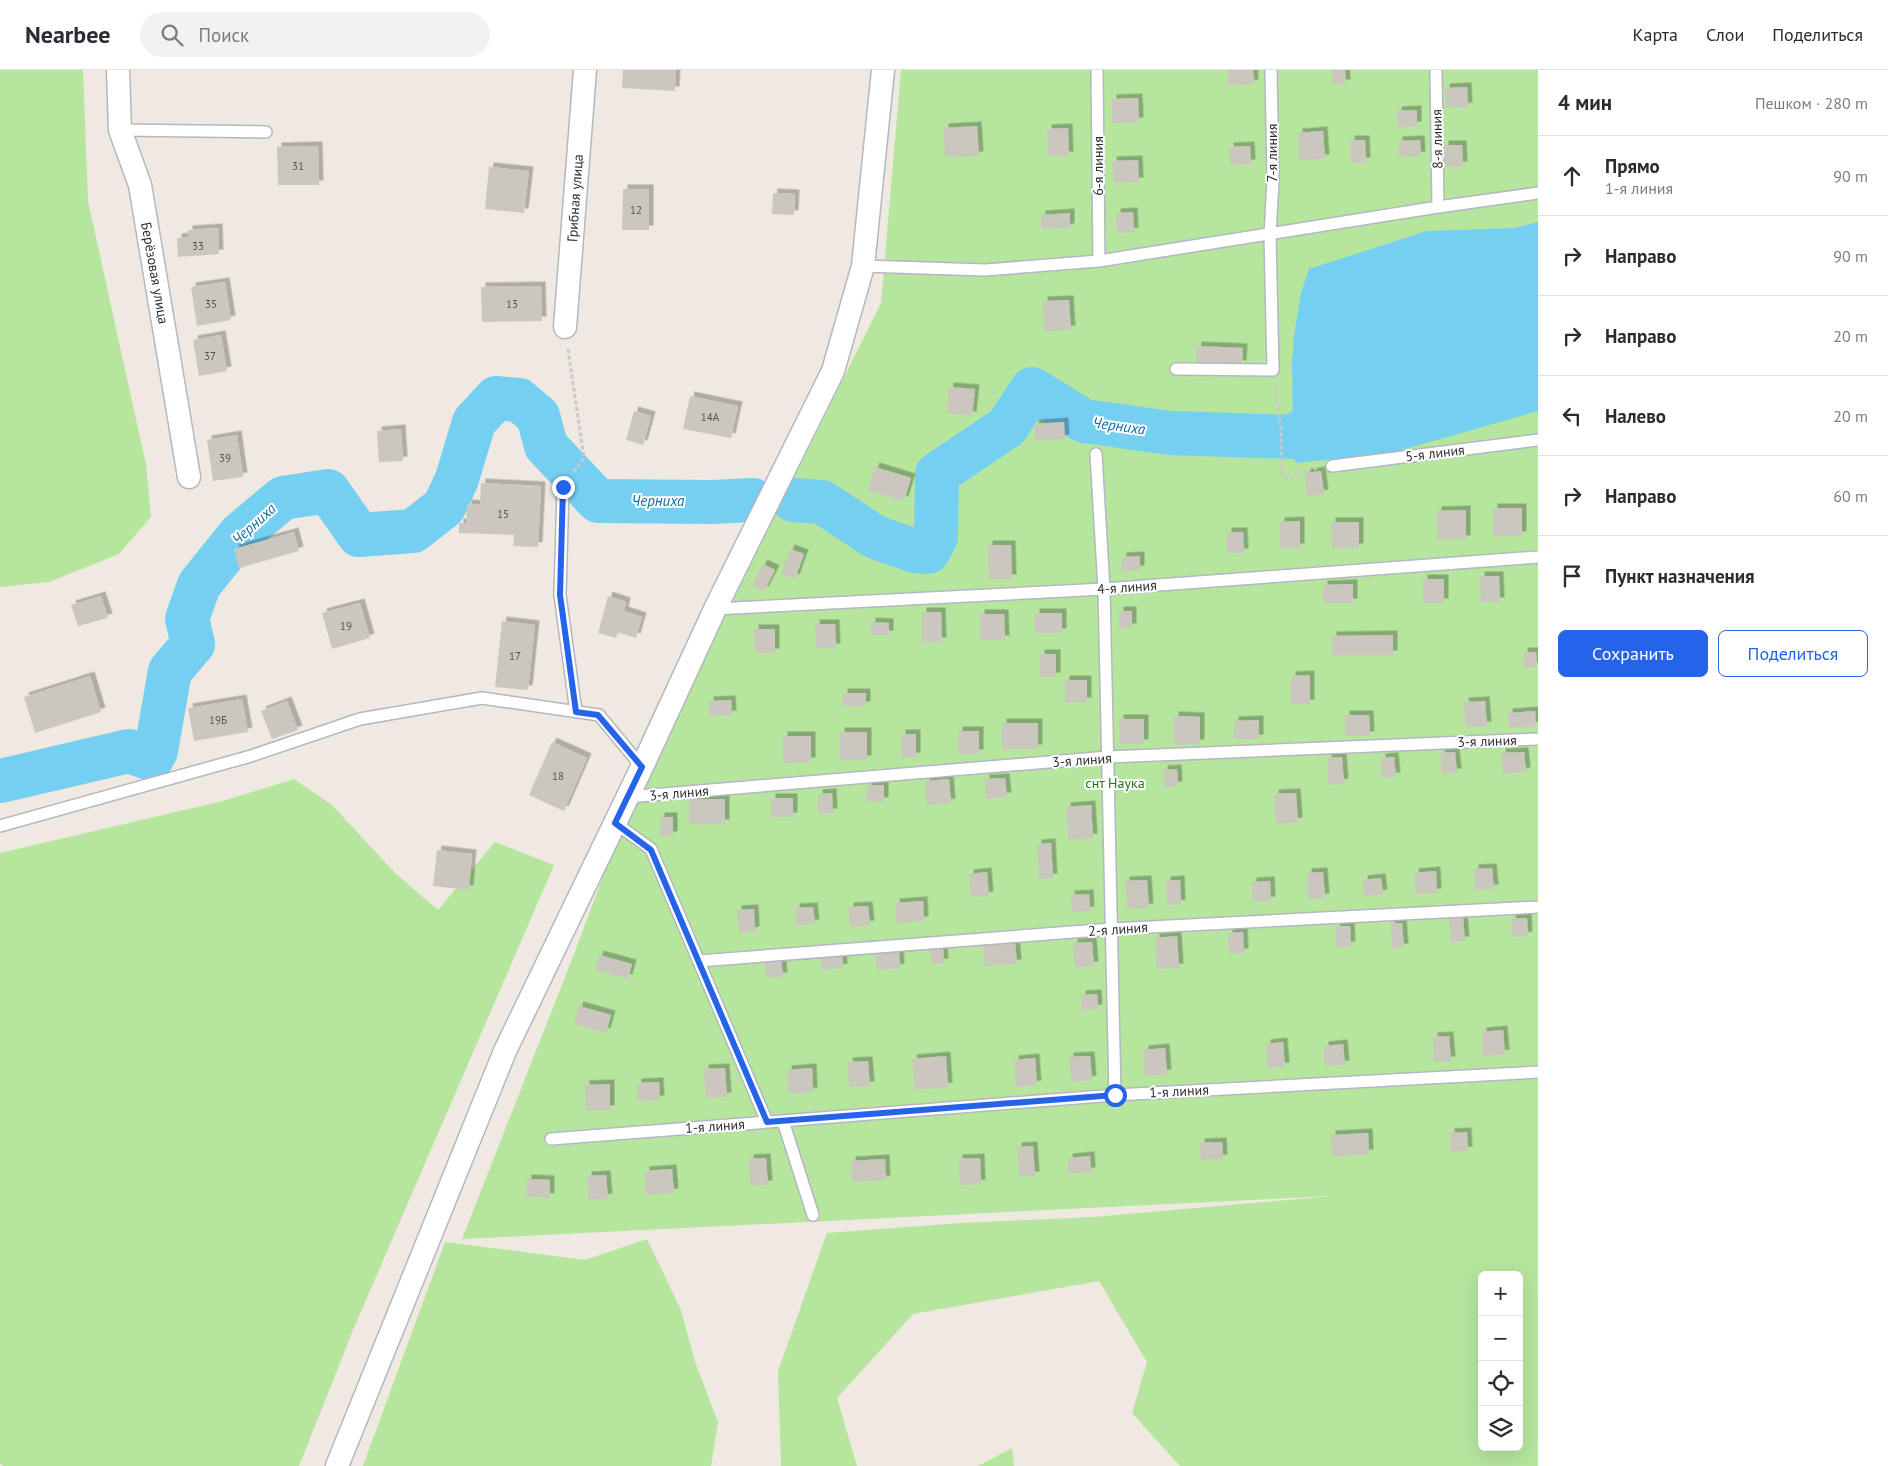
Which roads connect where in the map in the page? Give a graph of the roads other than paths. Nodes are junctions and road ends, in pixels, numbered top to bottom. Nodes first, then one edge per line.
1 (118, 70) edge
2 (585, 70) edge
3 (883, 70) edge
4 (1097, 70) edge
5 (1271, 70) edge
6 (1436, 70) edge
7 (120, 130) junction
8 (266, 132) dead end
9 (1538, 193) edge
10 (1438, 207) junction
11 (1270, 235) junction
12 (1099, 261) junction
13 (863, 266) junction
14 (565, 327) road end
15 (1176, 369) dead end
16 (1538, 440) edge
17 (1096, 454) dead end
18 (1332, 466) road end
19 (189, 477) dead end
20 (563, 487) dead end
21 (1538, 557) edge
22 (1104, 589) junction
23 (715, 608) junction
24 (576, 712) junction
25 (1538, 739) edge
26 (1108, 757) junction
27 (642, 767) junction
28 (627, 797) junction
29 (615, 823) junction
30 (0, 826) edge
31 (1538, 907) edge
32 (1111, 929) junction
33 (699, 962) junction
34 (1538, 1072) edge
35 (1115, 1095) junction
36 (783, 1121) junction
37 (767, 1122) junction
38 (551, 1139) dead end
39 (812, 1214) dead end
40 (337, 1466) edge

1 - 7 street, Берёзовая улица
2 - 14 street, Грибная улица
3 - 13 street
4 - 12 lane, 6-я линия
5 - 11 lane, 7-я линия
6 - 10 lane, 8-я линия
7 - 8 lane
7 - 19 street, Берёзовая улица
9 - 10 lane
10 - 11 lane
11 - 12 lane
11 - 15 lane, 7-я линия
12 - 13 lane
13 - 23 street
16 - 18 lane, 5-я линия
17 - 22 lane
20 - 24 lane
21 - 22 lane, 4-я линия
22 - 23 lane, 4-я линия
22 - 26 lane
23 - 27 street
24 - 27 lane
24 - 30 lane
25 - 26 lane, 3-я линия
26 - 28 lane, 3-я линия
26 - 32 lane
27 - 28 street
28 - 29 street
29 - 33 lane
29 - 40 street
31 - 32 lane, 2-я линия
32 - 33 lane, 2-я линия
32 - 35 lane
33 - 37 lane
34 - 35 lane, 1-я линия
35 - 36 lane, 1-я линия
36 - 37 lane, 1-я линия
36 - 39 lane
37 - 38 lane, 1-я линия

